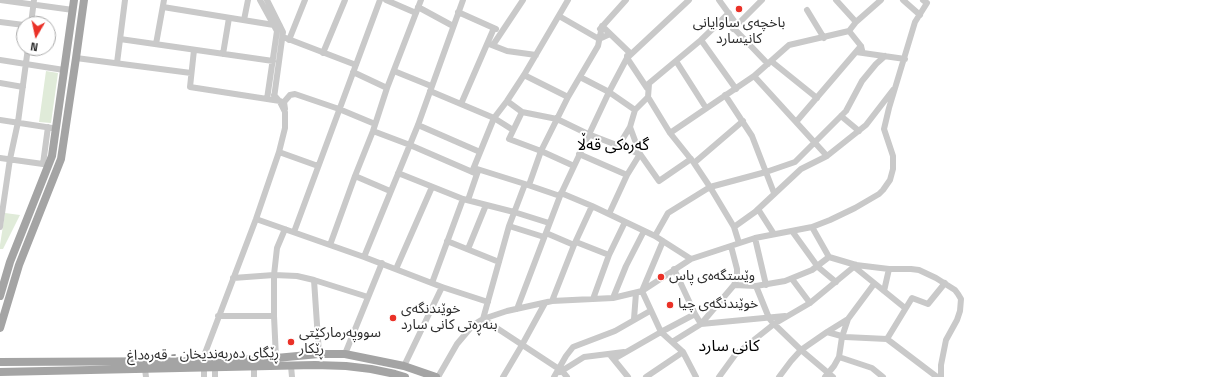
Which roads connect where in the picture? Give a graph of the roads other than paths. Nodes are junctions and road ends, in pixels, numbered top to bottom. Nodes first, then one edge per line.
1 (0, 0) edge
2 (74, 0) edge
3 (84, 0) edge
4 (125, 0) edge
5 (164, 0) edge
6 (248, 0) edge
7 (260, 0) edge
8 (266, 0) edge
9 (305, 0) edge
10 (345, 0) edge
11 (380, 0) edge
12 (386, 0) edge
13 (422, 0) edge
14 (463, 0) edge
15 (523, 0) edge
16 (568, 0) edge
17 (626, 0) edge
18 (720, 0) edge
19 (762, 0) edge
20 (836, 0) edge
21 (881, 0) edge
22 (903, 0) edge
23 (923, 0) edge
24 (686, 1) edge
25 (34, 3) edge
26 (163, 8) junction
27 (417, 10) junction
28 (807, 10) dead end
29 (458, 12) junction
30 (72, 13) junction
31 (729, 14) junction
32 (920, 15) junction
33 (32, 16) edge
34 (559, 16) junction
35 (81, 17) junction
36 (229, 18) junction
37 (724, 18) junction
38 (244, 20) junction
39 (0, 22) edge
40 (856, 22) junction
41 (16, 25) edge
42 (277, 25) junction
43 (453, 26) junction
44 (602, 26) junction
45 (735, 27) junction
46 (494, 28) junction
47 (849, 31) junction
48 (502, 32) junction
49 (610, 34) junction
50 (282, 37) junction
51 (597, 37) junction
52 (824, 38) junction
53 (120, 39) junction
54 (289, 40) junction
55 (701, 40) junction
56 (156, 44) junction
57 (493, 44) junction
58 (194, 50) junction
59 (323, 53) junction
60 (859, 53) junction
61 (223, 54) junction
62 (628, 54) junction
63 (536, 55) junction
64 (27, 56) edge
65 (885, 56) junction
66 (76, 58) junction
67 (904, 58) junction
68 (0, 60) edge
69 (272, 61) junction
70 (676, 61) junction
71 (26, 63) junction
72 (117, 63) junction
73 (769, 63) junction
74 (356, 65) junction
75 (64, 70) junction
76 (394, 71) junction
77 (354, 72) junction
78 (191, 73) junction
79 (524, 75) junction
80 (754, 76) junction
81 (580, 77) junction
82 (0, 83) edge
83 (896, 84) junction
84 (23, 87) junction
85 (648, 87) junction
86 (387, 88) junction
87 (736, 88) junction
88 (431, 89) junction
89 (609, 92) junction
90 (725, 95) junction
91 (568, 97) junction
92 (648, 97) junction
93 (817, 98) junction
94 (276, 99) junction
95 (507, 100) junction
96 (461, 104) junction
97 (706, 108) junction
98 (339, 109) junction
99 (635, 110) junction
100 (285, 112) junction
101 (522, 112) junction
102 (841, 116) junction
103 (494, 118) junction
104 (557, 119) junction
105 (0, 120) edge
106 (743, 121) junction
107 (18, 122) junction
108 (796, 122) junction
109 (375, 124) junction
110 (418, 126) junction
111 (630, 127) junction
112 (52, 128) junction
113 (513, 130) junction
114 (859, 130) junction
115 (373, 131) junction
116 (670, 133) junction
117 (588, 134) junction
118 (814, 143) junction
119 (410, 145) junction
120 (620, 146) junction
121 (541, 151) junction
122 (279, 152) junction
123 (480, 152) junction
124 (579, 154) junction
125 (640, 154) junction
126 (827, 156) junction
127 (0, 158) edge
128 (10, 159) junction
129 (692, 161) junction
130 (795, 162) junction
131 (318, 166) junction
132 (574, 166) junction
133 (801, 169) junction
134 (475, 170) junction
135 (766, 172) junction
136 (398, 173) junction
137 (627, 175) junction
138 (355, 176) junction
139 (527, 184) junction
140 (432, 187) junction
141 (710, 187) junction
142 (390, 191) junction
143 (774, 193) junction
144 (560, 195) junction
145 (3, 196) edge
146 (465, 199) junction
147 (486, 205) junction
148 (592, 206) junction
149 (758, 209) junction
150 (514, 212) junction
151 (609, 214) junction
152 (1, 218) edge
153 (256, 219) junction
154 (625, 222) junction
155 (549, 223) junction
156 (509, 226) junction
157 (0, 227) edge
158 (734, 227) junction
159 (812, 227) junction
160 (285, 229) junction
161 (644, 231) junction
162 (792, 231) junction
163 (294, 232) junction
164 (774, 234) junction
165 (545, 235) junction
166 (655, 236) junction
167 (755, 238) junction
168 (447, 241) junction
169 (663, 241) junction
170 (575, 243) junction
171 (739, 243) junction
172 (330, 245) junction
173 (731, 246) junction
174 (468, 249) junction
175 (609, 256) junction
176 (364, 257) junction
177 (829, 257) junction
178 (690, 259) junction
179 (499, 262) junction
180 (382, 263) junction
181 (853, 266) junction
182 (818, 267) junction
183 (396, 269) junction
184 (674, 269) junction
185 (889, 269) junction
186 (274, 275) junction
187 (233, 278) junction
188 (792, 279) junction
189 (314, 280) junction
190 (836, 282) junction
191 (432, 283) junction
192 (945, 283) junction
193 (874, 284) junction
194 (734, 285) junction
195 (766, 285) junction
196 (756, 286) junction
197 (442, 287) junction
198 (884, 291) junction
199 (639, 292) junction
200 (0, 296) edge
201 (368, 297) junction
202 (614, 298) junction
203 (593, 299) junction
204 (552, 301) junction
205 (488, 302) junction
206 (545, 303) junction
207 (810, 303) junction
208 (905, 308) junction
209 (517, 309) junction
210 (650, 311) junction
211 (695, 314) junction
212 (218, 316) junction
213 (274, 316) junction
214 (788, 316) junction
215 (769, 318) junction
216 (483, 319) junction
217 (634, 319) junction
218 (848, 319) junction
219 (701, 324) junction
220 (774, 324) junction
221 (0, 328) edge
222 (661, 332) junction
223 (827, 332) junction
224 (842, 337) junction
225 (887, 339) junction
226 (672, 342) junction
227 (522, 345) junction
228 (801, 350) junction
229 (628, 352) junction
230 (683, 352) junction
231 (346, 354) junction
232 (609, 354) junction
233 (317, 355) junction
234 (839, 357) junction
235 (276, 358) junction
236 (614, 360) junction
237 (0, 362) edge
238 (203, 364) junction
239 (315, 364) junction
240 (291, 366) junction
241 (404, 366) junction
242 (215, 367) junction
243 (254, 367) junction
244 (560, 370) junction
245 (107, 373) edge
246 (146, 373) edge
247 (2, 374) edge
248 (394, 375) edge
249 (554, 376) edge
250 (829, 376) edge
251 (204, 377) edge
252 (215, 377) edge
253 (254, 377) edge
254 (292, 377) edge
255 (405, 377) edge
256 (437, 377) edge
257 (503, 377) edge
258 (567, 377) edge
259 (628, 377) edge
260 (646, 377) edge
261 (696, 377) edge
262 (719, 377) edge
263 (780, 377) edge
264 (883, 377) edge
265 (937, 377) edge
266 (941, 377) edge

1 - 25 street
2 - 30 main road
3 - 35 main road
4 - 53 street
5 - 26 street
6 - 38 street
7 - 42 street
8 - 42 street
9 - 54 street
10 - 59 street
11 - 74 street
12 - 27 street
13 - 27 street
14 - 29 street
15 - 48 street
16 - 34 street
17 - 44 street
18 - 31 street
19 - 45 street
20 - 40 street
21 - 40 street
22 - 32 street
23 - 32 street
24 - 62 street
25 - 30 street
25 - 33 street
26 - 36 street
26 - 56 street
27 - 43 street
27 - 76 street
28 - 52 street
29 - 43 street
29 - 46 street
30 - 35 main road
30 - 75 main road
31 - 37 street
31 - 45 street
32 - 67 street
34 - 51 street
34 - 63 street
35 - 66 main road
36 - 38 street
36 - 61 street
37 - 45 street
37 - 55 street
38 - 42 street
39 - 41 street
40 - 47 street
42 - 50 street
42 - 69 street
43 - 88 street
44 - 49 street
44 - 51 street
45 - 73 street
46 - 48 street
46 - 57 street
47 - 52 street
47 - 60 street
48 - 57 street
49 - 51 street
49 - 62 street
50 - 54 street
50 - 94 street
51 - 81 street
52 - 73 street
53 - 56 street
53 - 72 street
54 - 59 street
55 - 70 street
55 - 87 street
56 - 58 street
57 - 63 street
57 - 96 street
58 - 61 street
58 - 78 street
59 - 74 street
60 - 65 street
60 - 93 street
61 - 69 street
62 - 85 street
62 - 89 street
63 - 79 street
64 - 71 street
65 - 67 street
65 - 102 street
66 - 72 street
66 - 221 main road
67 - 83 street
68 - 71 street
69 - 94 street
70 - 85 street
70 - 97 street
71 - 75 street
71 - 84 street
72 - 78 street
73 - 80 street
73 - 93 street
74 - 77 street
75 - 112 main road
76 - 86 street
76 - 88 street
77 - 86 street
77 - 98 street
78 - 94 street
79 - 91 street
79 - 95 street
80 - 87 street
80 - 108 street
81 - 89 street
81 - 91 street
82 - 84 street
83 - 114 street
83 - 159 street
84 - 107 street
85 - 92 street
86 - 109 street
87 - 90 street
88 - 96 street
88 - 110 street
89 - 99 street
89 - 117 street
90 - 97 street
90 - 106 street
91 - 104 street
92 - 99 street
92 - 116 street
93 - 108 street
94 - 98 street
94 - 100 street
94 - 100 street
95 - 101 street
95 - 103 street
96 - 103 street
97 - 116 street
98 - 109 street
98 - 131 street
99 - 111 street
100 - 122 street
101 - 104 street
101 - 113 street
102 - 114 street
102 - 118 street
103 - 113 street
103 - 123 street
104 - 117 street
104 - 121 street
105 - 107 street
106 - 129 street
106 - 135 street
107 - 112 street
107 - 128 street
108 - 118 street
109 - 115 street
110 - 119 street
110 - 123 street
111 - 120 street
111 - 125 street
112 - 128 street
112 - 200 main road
113 - 121 street
114 - 126 street
115 - 119 street
115 - 138 street
116 - 129 street
117 - 120 street
117 - 124 street
118 - 126 street
118 - 130 street
119 - 134 street
119 - 136 street
120 - 125 street
121 - 132 street
121 - 139 street
122 - 131 street
122 - 153 street
123 - 134 street
124 - 132 street
124 - 137 street
125 - 129 street
125 - 137 street
126 - 133 street
127 - 128 street
128 - 145 street
129 - 141 street
130 - 133 street
130 - 135 street
131 - 163 street
132 - 144 street
133 - 143 street
134 - 139 street
134 - 146 street
135 - 141 street
135 - 143 street
136 - 140 street
136 - 142 street
137 - 151 street
138 - 142 street
138 - 172 street
139 - 144 street
139 - 150 street
140 - 146 street
140 - 183 street
141 - 158 street
141 - 166 street
142 - 176 street
143 - 149 street
144 - 148 street
144 - 155 street
145 - 152 street
146 - 147 street
146 - 168 street
147 - 150 street
147 - 174 street
148 - 151 street
148 - 170 street
149 - 158 street
149 - 164 street
150 - 155 street
150 - 156 street
151 - 154 street
152 - 157 street
153 - 160 street
153 - 187 street
154 - 161 street
154 - 175 street
155 - 165 street
156 - 165 street
156 - 179 street
158 - 171 street
159 - 162 street
159 - 177 street
160 - 163 street
160 - 186 street
161 - 166 street
161 - 202 street
162 - 164 street
162 - 182 street
163 - 172 street
164 - 167 street
165 - 170 street
165 - 209 street
166 - 169 street
167 - 171 street
167 - 195 street
168 - 174 street
168 - 191 street
169 - 178 street
169 - 199 street
170 - 175 street
170 - 204 street
171 - 173 street
172 - 176 street
173 - 178 street
173 - 194 street
174 - 179 street
175 - 203 street
176 - 180 street
177 - 181 street
177 - 182 street
178 - 184 street
179 - 205 street
180 - 183 street
180 - 201 street
181 - 185 street
181 - 190 street
181 - 193 street
182 - 188 street
182 - 190 street
183 - 191 street
184 - 199 street
184 - 211 street
185 - 192 street
185 - 198 street
186 - 187 street
186 - 189 street
186 - 213 street
187 - 212 street
188 - 195 street
188 - 207 street
189 - 201 street
189 - 233 street
190 - 207 street
191 - 197 street
192 - 208 street
192 - 266 street
193 - 198 street
193 - 218 street
194 - 196 street
194 - 219 street
195 - 196 street
196 - 215 street
197 - 205 street
197 - 241 street
198 - 208 street
199 - 202 street
199 - 210 street
199 - 217 street
201 - 231 street
202 - 203 street
203 - 204 street
204 - 206 street
205 - 216 street
206 - 209 street
206 - 227 street
207 - 214 street
208 - 225 street
209 - 216 street
210 - 217 street
210 - 222 street
211 - 219 street
211 - 222 street
212 - 213 street
212 - 238 street
213 - 235 street
214 - 215 street
214 - 220 street
215 - 219 street
215 - 220 street
216 - 227 street
216 - 256 street
217 - 244 street
218 - 223 street
218 - 224 street
219 - 226 street
220 - 228 street
220 - 262 street
222 - 226 street
222 - 229 street
223 - 224 street
223 - 228 street
224 - 225 street
224 - 234 street
225 - 265 street
226 - 230 street
227 - 244 street
227 - 257 street
228 - 250 street
228 - 263 street
229 - 232 street
229 - 236 street
230 - 260 street
230 - 261 street
231 - 233 main road
231 - 241 main road
232 - 236 street
232 - 244 street
233 - 235 main road
233 - 239 main road
234 - 250 street
234 - 264 street
235 - 238 main road
236 - 259 street
237 - 238 main road
238 - 242 main road, ڕێگای دەربەندیخان - قەرەداغ
238 - 246 main road, ڕێگای دەربەندیخان - قەرەداغ
238 - 251 street
239 - 240 main road, ڕێگای دەربەندیخان - قەرەداغ
239 - 248 main road, ڕێگای دەربەندیخان - قەرەداغ
240 - 243 main road, ڕێگای دەربەندیخان - قەرەداغ
240 - 254 street
241 - 256 main road
242 - 243 main road, ڕێگای دەربەندیخان - قەرەداغ
242 - 252 street
243 - 253 street
244 - 249 street
244 - 258 street
245 - 246 main road, ڕێگای دەربەندیخان - قەرەداغ
245 - 247 main road, ڕێگای دەربەندیخان - قەرەداغ
248 - 255 main road, ڕێگای دەربەندیخان - قەرەداغ

